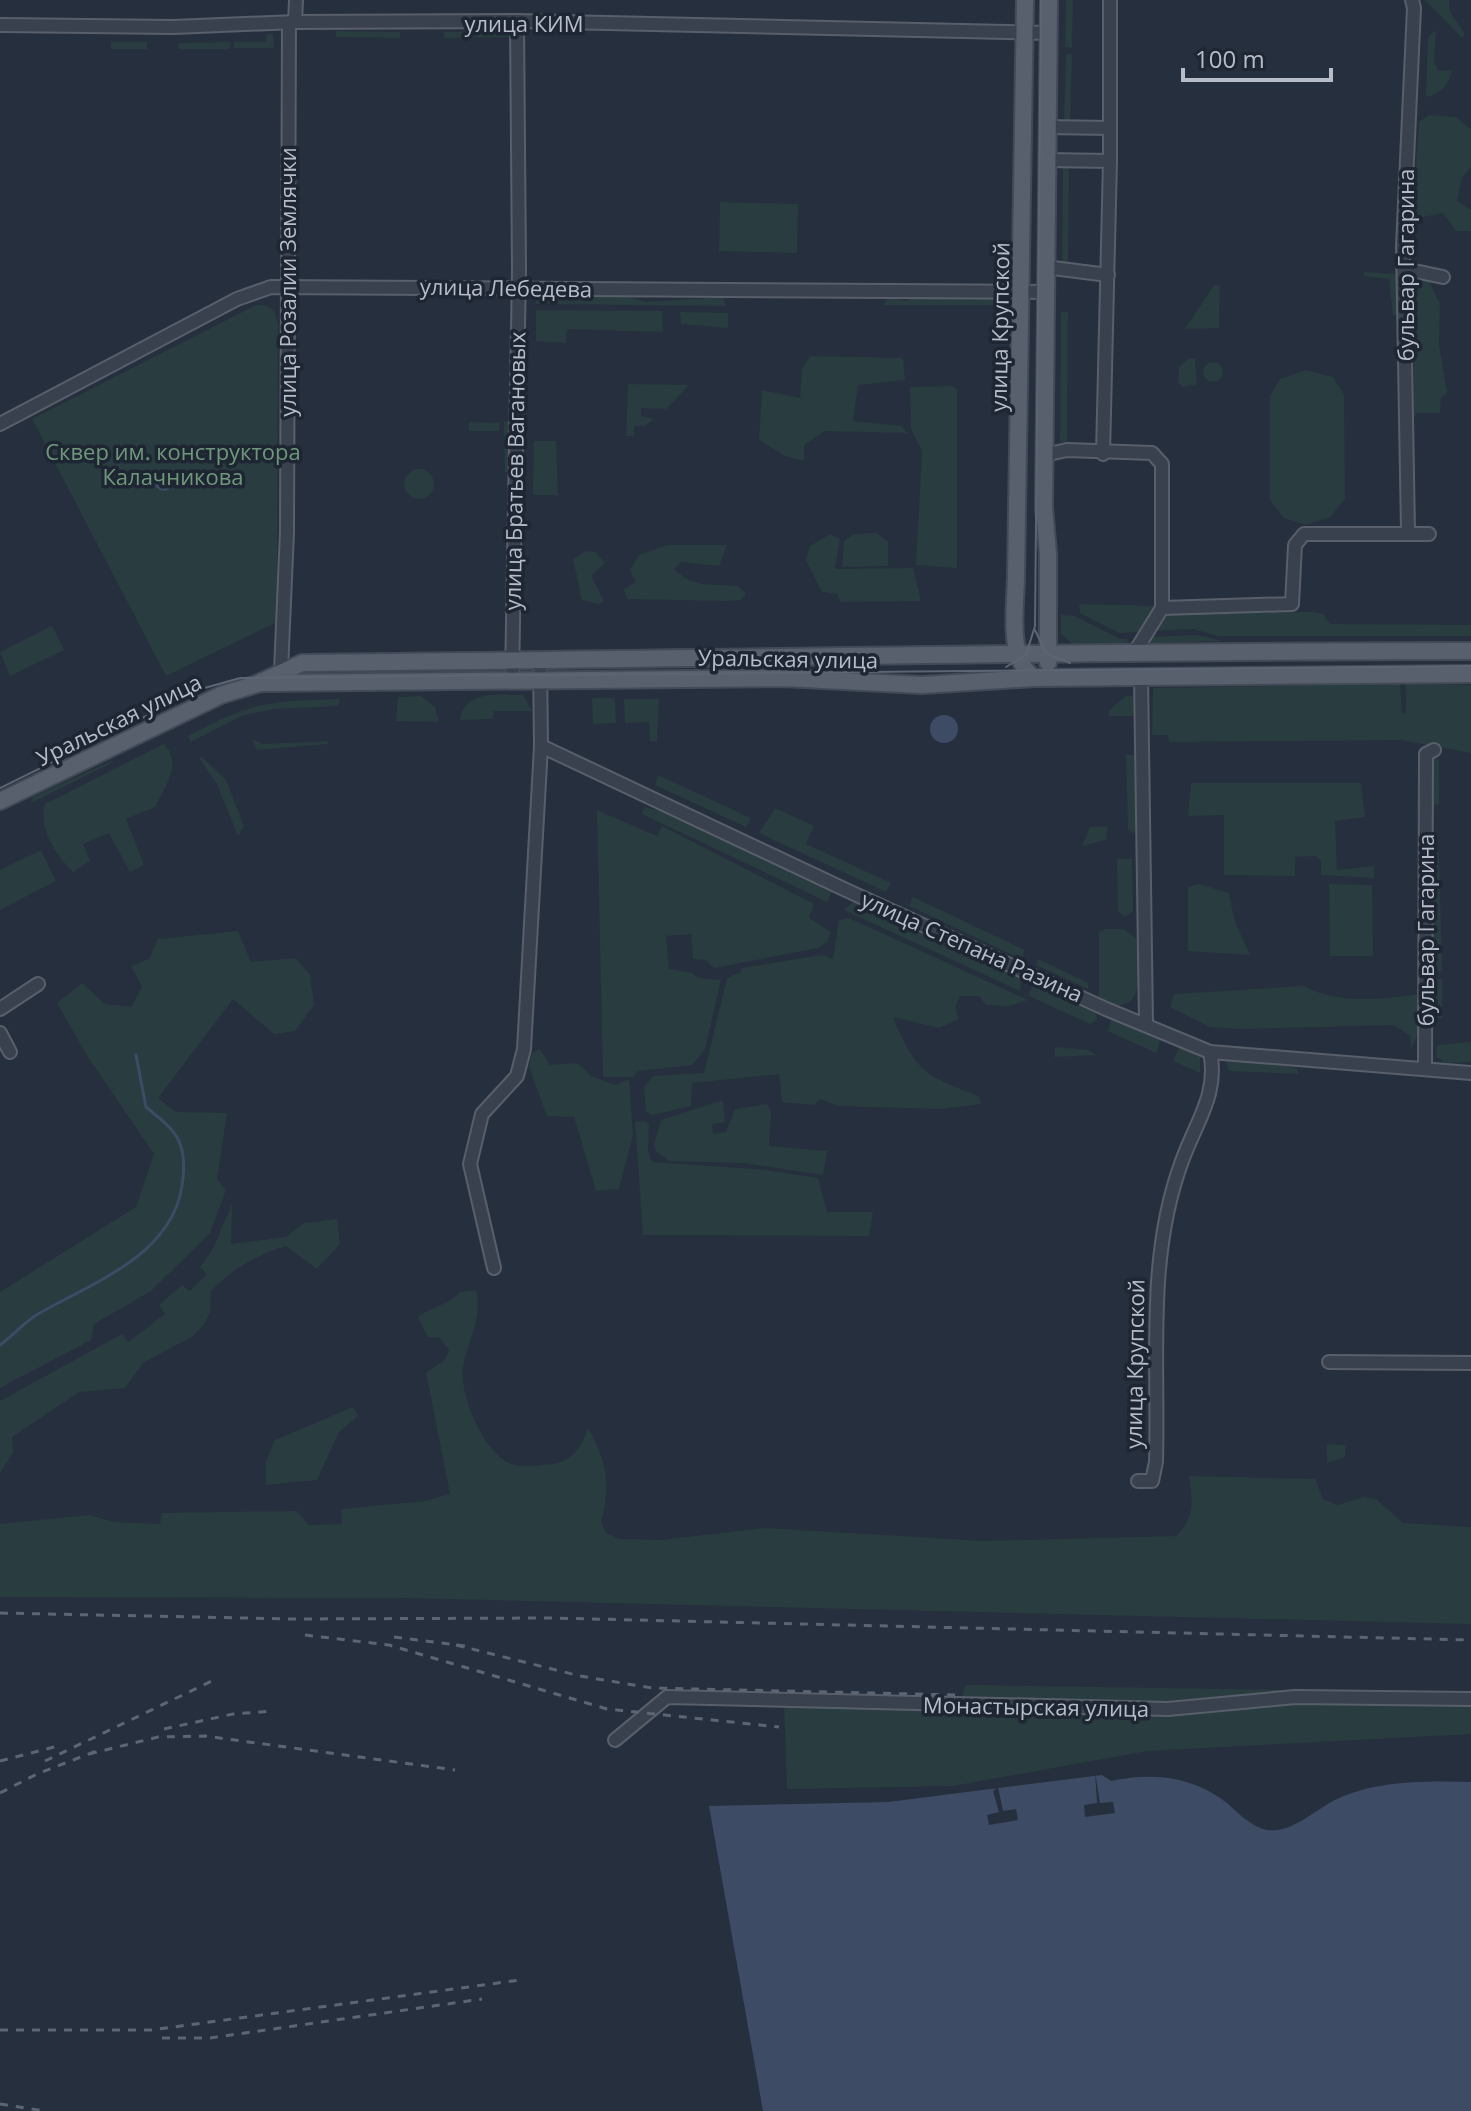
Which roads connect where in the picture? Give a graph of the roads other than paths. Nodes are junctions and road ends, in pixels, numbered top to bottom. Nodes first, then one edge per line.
1 (296, 0) edge
2 (1025, 0) edge
3 (1049, 0) edge
4 (1110, 0) edge
5 (1412, 0) edge
6 (517, 21) junction
7 (292, 23) junction
8 (0, 25) edge
9 (1024, 31) junction
10 (1049, 33) junction
11 (1047, 127) junction
12 (1110, 128) junction
13 (1047, 160) junction
14 (1110, 161) junction
15 (1045, 267) junction
16 (1405, 269) junction
17 (1108, 275) junction
18 (1443, 277) dead end
19 (287, 286) junction
20 (518, 287) junction
21 (1022, 292) junction
22 (1045, 292) junction
23 (0, 408) edge
24 (3, 423) edge
25 (1103, 454) junction
26 (1044, 455) junction
27 (1408, 531) junction
28 (1429, 534) dead end
29 (1162, 608) junction
30 (1471, 651) edge
31 (1018, 655) junction
32 (1051, 655) junction
33 (1133, 655) junction
34 (511, 661) junction
35 (540, 661) junction
36 (1471, 674) edge
37 (1141, 676) junction
38 (284, 677) junction
39 (1035, 678) junction
40 (512, 681) junction
41 (540, 681) junction
42 (541, 746) junction
43 (1434, 750) dead end
44 (0, 801) edge
45 (38, 984) dead end
46 (0, 1009) edge
47 (1146, 1023) junction
48 (0, 1033) edge
49 (10, 1052) dead end
50 (1210, 1052) junction
51 (1425, 1068) junction
52 (1471, 1073) edge
53 (494, 1268) dead end
54 (1329, 1362) dead end
55 (1471, 1363) edge
56 (1138, 1481) dead end
57 (1471, 1699) edge
58 (615, 1740) dead end

1 - 7 street, улица Розалии Землячки
2 - 9 main road, улица Крупской
3 - 10 main road, улица Крупской
4 - 12 street
5 - 16 street, бульвар Гагарина
6 - 7 street, улица КИМ
6 - 9 street, улица КИМ
6 - 20 street, улица Братьев Вагановых
7 - 8 street, улица КИМ
7 - 19 street, улица Розалии Землячки
9 - 10 street, улица КИМ
9 - 21 main road, улица Крупской
10 - 11 main road, улица Крупской
11 - 12 street
11 - 13 main road, улица Крупской
12 - 14 street
13 - 14 street
13 - 15 main road, улица Крупской
14 - 17 street
15 - 17 street
15 - 22 main road, улица Крупской
16 - 18 street
16 - 27 street, бульвар Гагарина
17 - 25 street
19 - 20 street, улица Лебедева
19 - 24 street, улица Лебедева
19 - 38 street, улица Розалии Землячки
20 - 21 street, улица Лебедева
20 - 34 street, улица Братьев Вагановых
21 - 22 street, улица Лебедева
21 - 31 main road, улица Крупской
22 - 26 main road, улица Крупской
23 - 24 street
25 - 26 street
25 - 29 street
26 - 32 main road, улица Крупской
27 - 28 street
27 - 29 street
29 - 33 street
30 - 33 main road, Уральская улица
31 - 32 main road, Уральская улица
31 - 35 main road, Уральская улица
31 - 39 main road
32 - 33 main road, Уральская улица
32 - 39 main road
34 - 35 main road, Уральская улица
34 - 38 main road, Уральская улица
34 - 40 street, улица Братьев Вагановых
35 - 41 street
36 - 37 main road, Уральская улица
37 - 39 main road, Уральская улица
37 - 47 street
38 - 40 main road, Уральская улица
38 - 44 main road, Уральская улица
39 - 41 main road, Уральская улица
40 - 41 main road, Уральская улица
41 - 42 street
42 - 47 street, улица Степана Разина
42 - 53 street
43 - 51 street, бульвар Гагарина
45 - 46 street
47 - 50 street, улица Степана Разина
48 - 49 street
50 - 51 street, улица Степана Разина
50 - 56 street, улица Крупской
51 - 52 street
54 - 55 street
57 - 58 street, Монастырская улица

